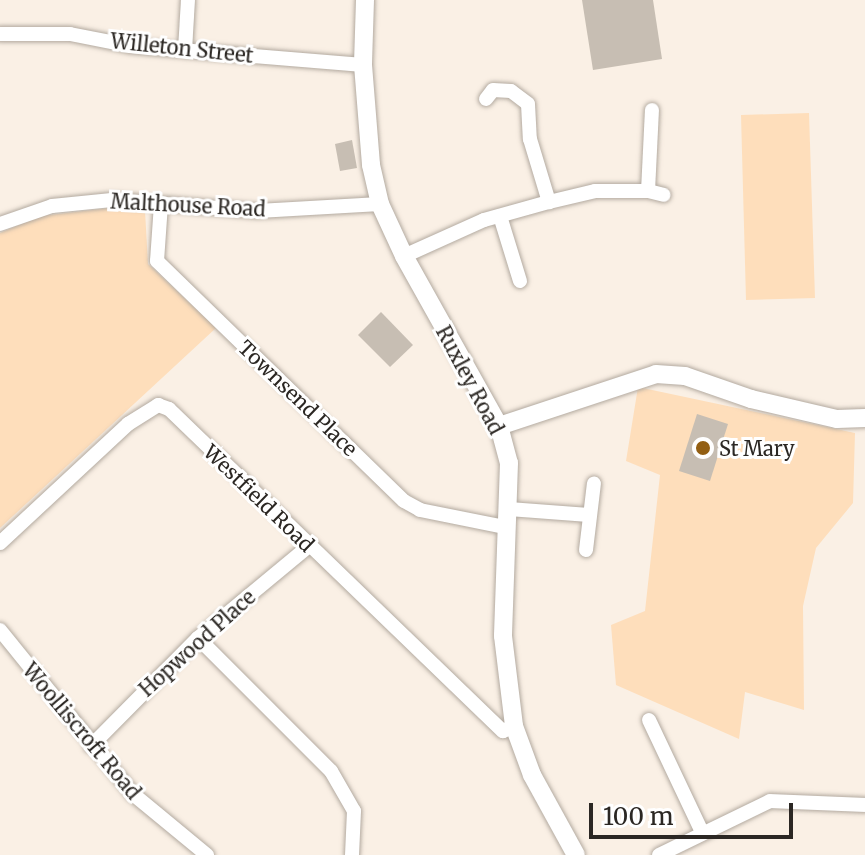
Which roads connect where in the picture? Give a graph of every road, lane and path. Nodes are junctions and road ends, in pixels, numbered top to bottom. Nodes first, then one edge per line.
1 (188, 0) edge
2 (365, 0) edge
3 (0, 34) edge
4 (185, 50) junction
5 (363, 65) junction
6 (486, 99) dead end
7 (652, 110) dead end
8 (648, 191) junction
9 (664, 195) dead end
10 (549, 202) junction
11 (161, 204) junction
12 (380, 204) junction
13 (500, 216) junction
14 (0, 224) edge
15 (404, 256) junction
16 (520, 281) dead end
17 (865, 418) edge
18 (499, 426) junction
19 (594, 483) dead end
20 (589, 515) junction
21 (507, 518) junction
22 (0, 543) edge
23 (310, 545) junction
24 (586, 550) dead end
25 (198, 638) junction
26 (3, 641) edge
27 (649, 720) dead end
28 (514, 726) junction
29 (91, 746) junction
30 (865, 805) edge
31 (702, 832) junction
32 (200, 853) edge
33 (352, 855) edge
34 (576, 855) edge
35 (659, 855) edge

1 - 4 street
2 - 5 street, Ruxley Road
3 - 4 street, Willeton Street
4 - 5 street, Willeton Street
5 - 12 street, Ruxley Road
6 - 10 street
7 - 8 street
8 - 9 street
8 - 10 street
10 - 13 street
11 - 12 street, Malthouse Road
11 - 14 street, Malthouse Road
11 - 21 street, Townsend Place
12 - 15 street, Ruxley Road
13 - 15 street
13 - 16 street
15 - 18 street, Ruxley Road
17 - 18 street
18 - 21 street, Ruxley Road
19 - 20 street
20 - 21 street, Townsend Place
20 - 24 street
21 - 28 street, Ruxley Road
22 - 23 street, Westfield Road
23 - 25 street, Hopwood Place
23 - 28 street, Westfield Road
25 - 29 street, Hopwood Place
25 - 33 street
26 - 29 street, Woolliscroft Road
27 - 31 street
28 - 34 street, Ruxley Road
29 - 32 street, Woolliscroft Road
30 - 31 street
31 - 35 street

